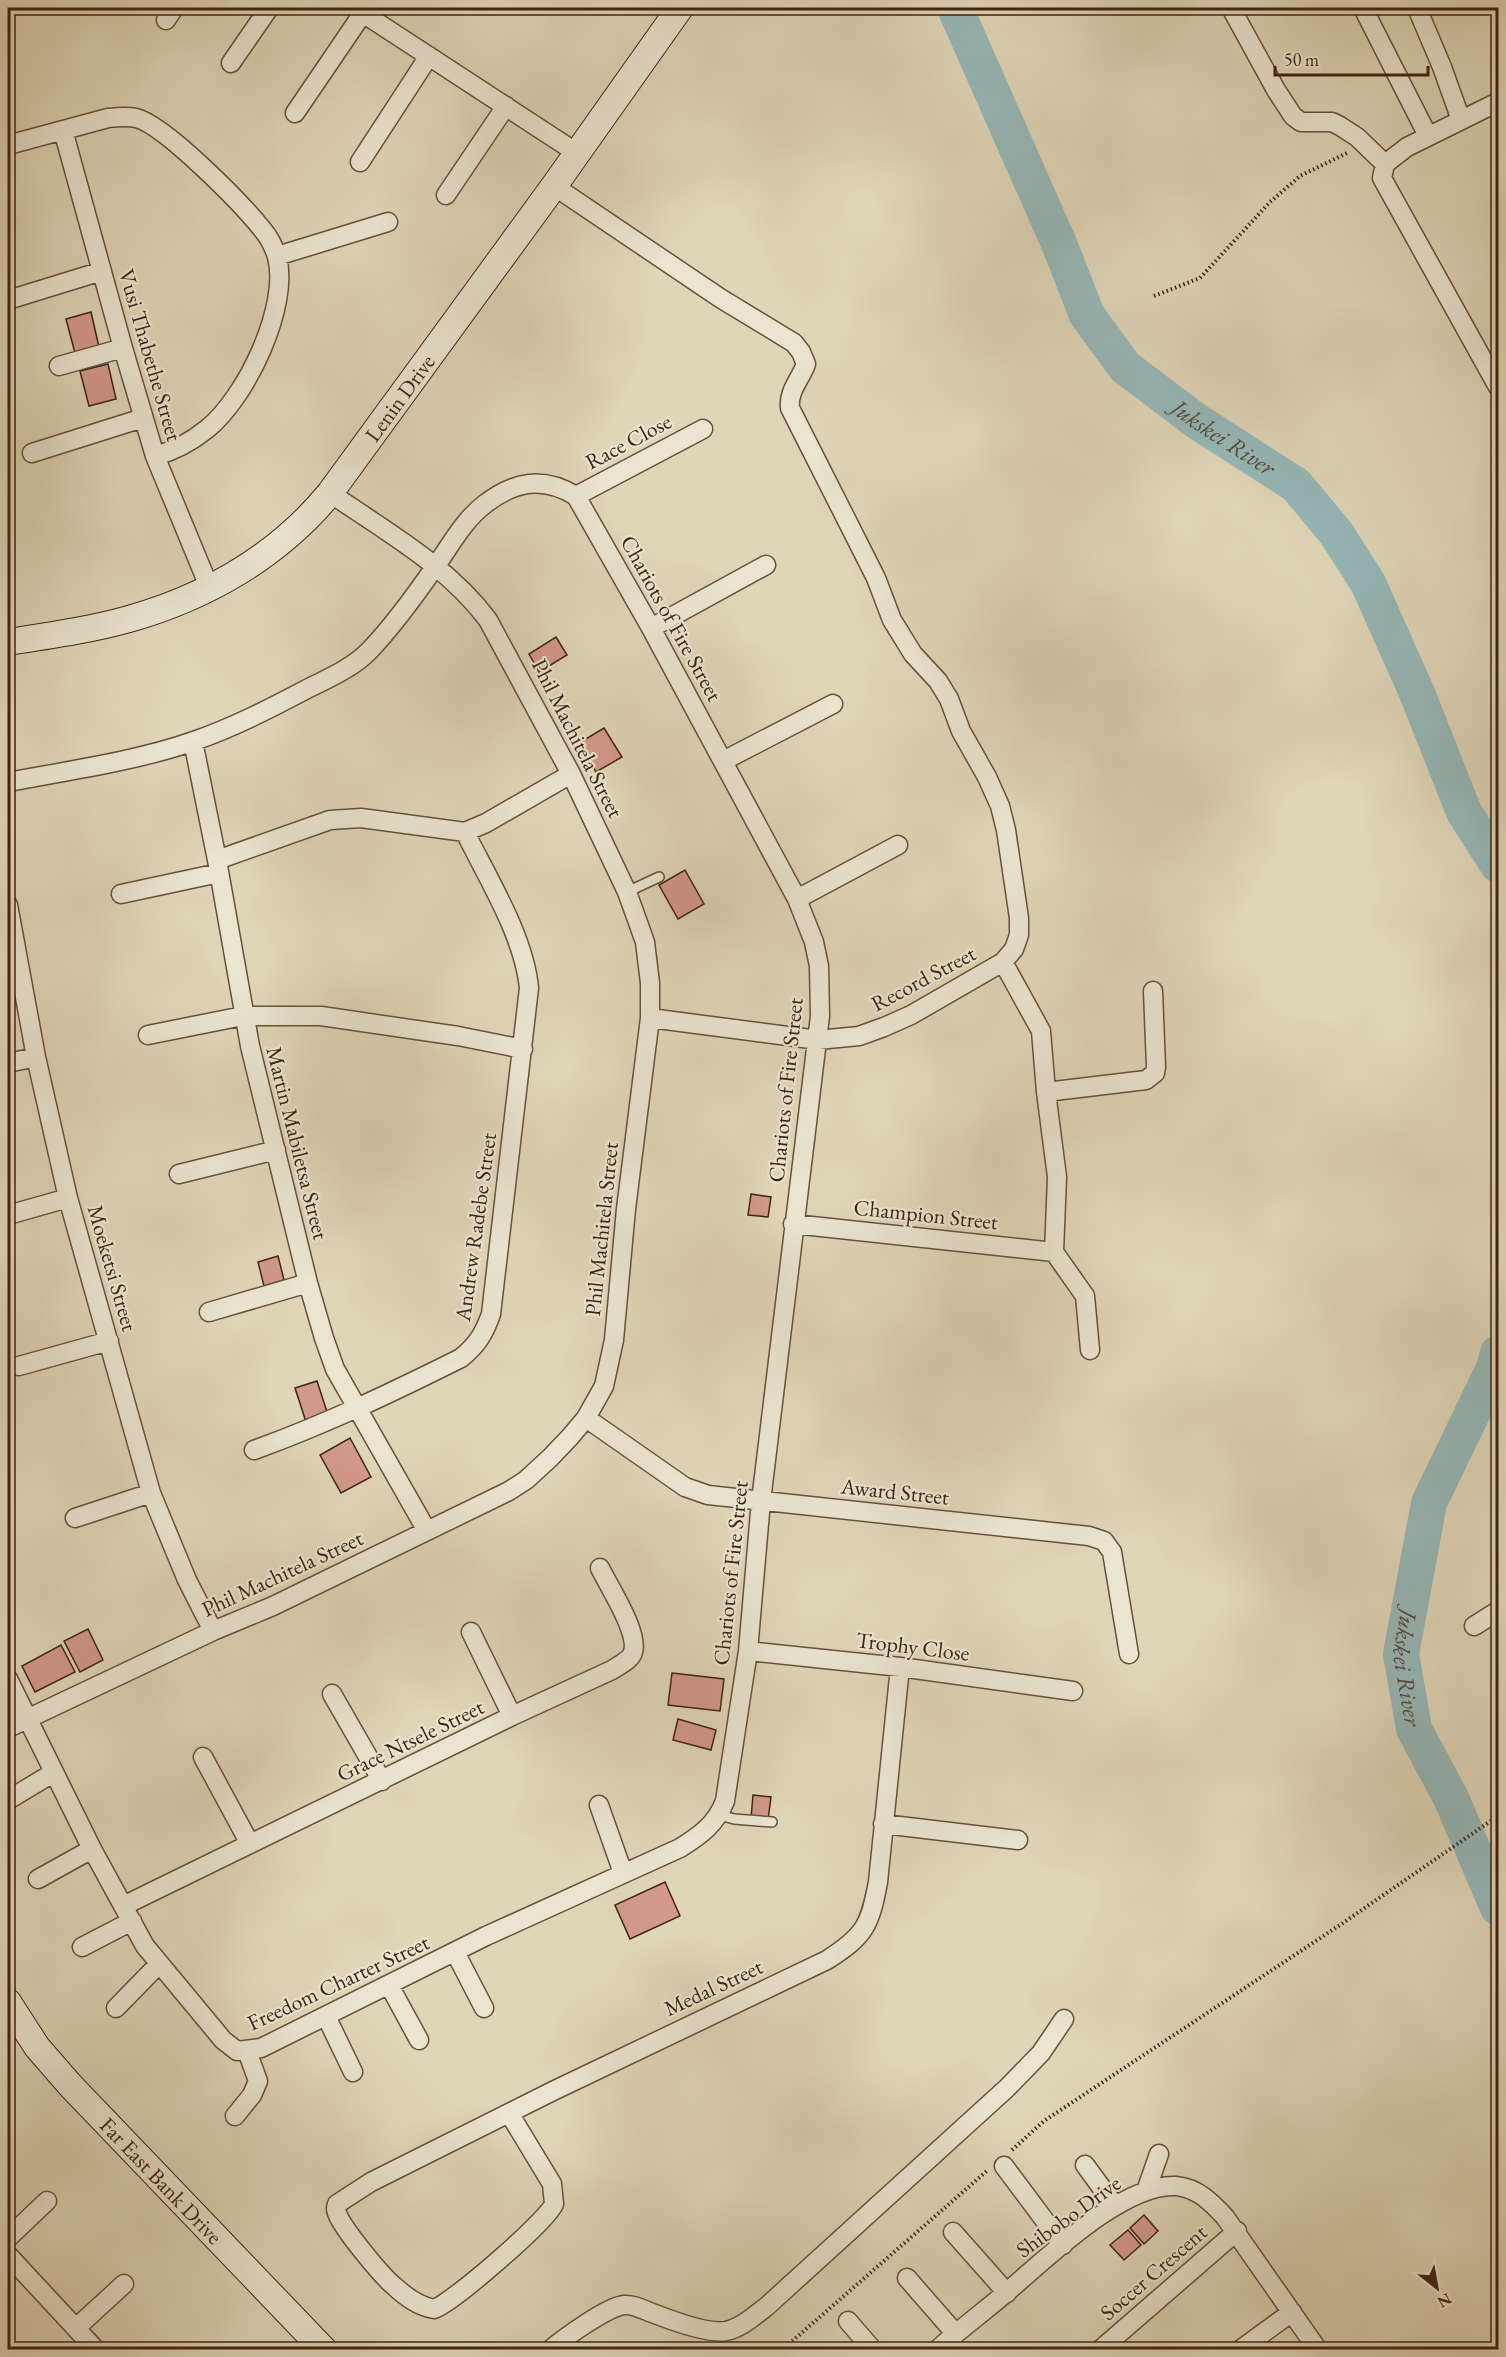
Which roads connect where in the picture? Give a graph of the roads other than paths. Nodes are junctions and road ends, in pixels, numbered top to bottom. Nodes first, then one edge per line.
1 (269, 8) edge
2 (680, 8) edge
3 (1231, 8) edge
4 (1363, 8) edge
5 (1417, 8) edge
6 (359, 10) edge
7 (429, 56) junction
8 (231, 63) dead end
9 (1498, 102) edge
10 (506, 106) junction
11 (295, 113) dead end
12 (1461, 120) junction
13 (63, 130) junction
14 (1428, 136) junction
15 (8, 145) edge
16 (577, 153) junction
17 (360, 162) dead end
18 (1385, 164) junction
19 (554, 186) junction
20 (446, 195) dead end
21 (388, 222) dead end
22 (277, 256) junction
23 (102, 271) junction
24 (8, 300) edge
25 (123, 348) junction
26 (59, 366) dead end
27 (1498, 387) edge
28 (143, 418) junction
29 (703, 429) dead end
30 (32, 453) dead end
31 (155, 456) junction
32 (330, 493) junction
33 (576, 496) junction
34 (766, 565) dead end
35 (435, 567) junction
36 (210, 589) junction
37 (651, 628) junction
38 (8, 642) edge
39 (833, 705) dead end
40 (193, 741) junction
41 (723, 761) junction
42 (571, 774) junction
43 (8, 782) edge
44 (465, 832) junction
45 (898, 845) dead end
46 (218, 867) junction
47 (659, 878) dead end
48 (627, 891) junction
49 (121, 894) dead end
50 (797, 898) junction
51 (8, 912) edge
52 (1003, 962) junction
53 (1153, 991) dead end
54 (243, 1016) junction
55 (650, 1018) junction
56 (148, 1035) dead end
57 (818, 1041) junction
58 (523, 1049) junction
59 (36, 1057) junction
60 (8, 1062) edge
61 (1046, 1092) junction
62 (276, 1150) junction
63 (179, 1173) dead end
64 (68, 1198) junction
65 (8, 1215) edge
66 (793, 1224) junction
67 (1054, 1252) junction
68 (308, 1282) junction
69 (209, 1312) dead end
70 (109, 1341) junction
71 (1090, 1350) dead end
72 (19, 1366) dead end
73 (357, 1409) junction
74 (586, 1418) junction
75 (254, 1450) dead end
76 (151, 1493) junction
77 (761, 1501) junction
78 (75, 1518) dead end
79 (427, 1531) junction
80 (600, 1568) dead end
81 (1498, 1611) edge
82 (1474, 1626) dead end
83 (213, 1631) junction
84 (471, 1632) dead end
85 (748, 1651) junction
86 (1128, 1654) dead end
87 (900, 1668) junction
88 (8, 1679) edge
89 (1073, 1690) dead end
90 (332, 1694) dead end
91 (512, 1716) junction
92 (27, 1718) junction
93 (8, 1728) edge
94 (203, 1757) dead end
95 (54, 1773) junction
96 (382, 1782) junction
97 (8, 1800) edge
98 (599, 1804) dead end
99 (719, 1815) junction
100 (772, 1822) dead end
101 (883, 1824) junction
102 (1018, 1840) dead end
103 (250, 1844) junction
104 (92, 1849) junction
105 (623, 1873) junction
106 (38, 1879) dead end
107 (127, 1914) junction
108 (82, 1947) dead end
109 (455, 1952) junction
110 (159, 1964) junction
111 (389, 1985) junction
112 (8, 2002) edge
113 (116, 2008) dead end
114 (484, 2008) dead end
115 (326, 2016) junction
116 (1064, 2019) dead end
117 (419, 2040) dead end
118 (247, 2051) junction
119 (353, 2072) dead end
120 (509, 2113) junction
121 (235, 2116) dead end
122 (1159, 2154) dead end
123 (1001, 2162) road end
124 (1084, 2165) dead end
125 (1146, 2191) junction
126 (47, 2201) dead end
127 (1114, 2206) junction
128 (1237, 2231) junction
129 (952, 2232) dead end
130 (8, 2238) edge
131 (1063, 2245) junction
132 (8, 2255) edge
133 (905, 2282) dead end
134 (124, 2284) dead end
135 (1007, 2293) junction
136 (1292, 2312) junction
137 (848, 2321) dead end
138 (76, 2328) junction
139 (947, 2341) edge
140 (89, 2347) edge
141 (324, 2349) edge
142 (550, 2349) edge
143 (873, 2349) edge
144 (1100, 2349) edge
145 (1240, 2349) edge
146 (1318, 2349) edge

1 - 8 street
2 - 16 street, Lenin Drive
3 - 18 street
4 - 14 street
5 - 12 street
6 - 7 street
6 - 11 street
7 - 10 street
7 - 17 street
9 - 12 street
10 - 16 street
10 - 20 street
12 - 14 street
13 - 15 street
13 - 22 street
13 - 23 street, Vusi Thabethe Street
14 - 18 street
16 - 19 street, Lenin Drive
18 - 27 street
19 - 32 street, Lenin Drive
19 - 52 street
21 - 22 street
22 - 31 street
23 - 24 street
23 - 25 street, Vusi Thabethe Street
25 - 26 street
25 - 28 street, Vusi Thabethe Street
28 - 30 street
28 - 31 street, Vusi Thabethe Street
29 - 33 street, Race Close
31 - 36 street, Vusi Thabethe Street
32 - 35 street, Phil Machitela Street
32 - 36 street, Lenin Drive
33 - 35 street
33 - 37 street, Chariots of Fire Street
34 - 37 street
35 - 40 street
35 - 42 street, Phil Machitela Street
36 - 38 street, Lenin Drive
37 - 41 street, Chariots of Fire Street
39 - 41 street
40 - 43 street
40 - 46 street, Martin Mabiletsa Street
41 - 50 street, Chariots of Fire Street
42 - 44 street
42 - 48 street, Phil Machitela Street
44 - 46 street
44 - 58 street, Andrew Radebe Street
45 - 50 street
46 - 49 street
46 - 54 street, Martin Mabiletsa Street
47 - 48 lane
48 - 55 street, Phil Machitela Street
50 - 57 street, Chariots of Fire Street
51 - 59 street, Moeketsi Street
52 - 57 street, Record Street
52 - 61 street
53 - 61 street
54 - 56 street
54 - 58 street
54 - 62 street, Martin Mabiletsa Street
55 - 57 street, Record Street
55 - 74 street, Phil Machitela Street
57 - 66 street, Chariots of Fire Street
58 - 73 street, Andrew Radebe Street
59 - 60 street
59 - 64 street, Moeketsi Street
61 - 67 street
62 - 63 street
62 - 68 street, Martin Mabiletsa Street
64 - 65 street
64 - 70 street, Moeketsi Street
66 - 67 street, Champion Street
66 - 77 street, Chariots of Fire Street
67 - 71 street
68 - 69 street
68 - 73 street, Martin Mabiletsa Street
70 - 72 street
70 - 76 street, Moeketsi Street
73 - 75 street, Andrew Radebe Street
73 - 79 street, Martin Mabiletsa Street
74 - 77 street, Award Street
74 - 79 street, Phil Machitela Street
76 - 78 street
76 - 83 street, Moeketsi Street
77 - 85 street, Chariots of Fire Street
77 - 86 street, Award Street
79 - 83 street, Phil Machitela Street
80 - 91 street, Grace Ntsele Street
81 - 82 street
83 - 92 street, Phil Machitela Street
84 - 91 street
85 - 87 street, Trophy Close
85 - 99 street, Chariots of Fire Street
87 - 89 street, Trophy Close
87 - 101 street, Medal Street
88 - 92 street, Freedom Charter Street
90 - 96 street
91 - 96 street, Grace Ntsele Street
92 - 93 street, Phil Machitela Street
92 - 95 street, Freedom Charter Street
94 - 103 street
95 - 97 street
95 - 104 street, Freedom Charter Street
96 - 103 street, Grace Ntsele Street
98 - 105 street
99 - 100 lane
99 - 105 street, Freedom Charter Street
101 - 102 street
101 - 120 street, Medal Street
103 - 107 street, Grace Ntsele Street
104 - 106 street
104 - 107 street, Freedom Charter Street
105 - 109 street, Freedom Charter Street
107 - 108 street, Grace Ntsele Street
107 - 110 street, Freedom Charter Street
109 - 111 street, Freedom Charter Street
109 - 114 street
110 - 113 street
110 - 118 street, Freedom Charter Street
111 - 115 street, Freedom Charter Street
111 - 117 street
112 - 141 street, Far East Bank Drive
115 - 118 street, Freedom Charter Street
115 - 119 street
116 - 142 street
118 - 121 street
120 - 120 street, Medal Street
122 - 125 street
123 - 131 street
124 - 127 street
125 - 127 street, Shibobo Drive
125 - 128 street, Shibobo Drive
126 - 130 street
127 - 131 street, Shibobo Drive
128 - 136 street, Shibobo Drive
128 - 144 street, Soccer Crescent
129 - 135 street
131 - 135 street, Shibobo Drive
132 - 138 street
133 - 139 street
134 - 138 street
135 - 139 street, Shibobo Drive
136 - 145 street
136 - 146 street, Shibobo Drive
137 - 143 street
138 - 140 street

